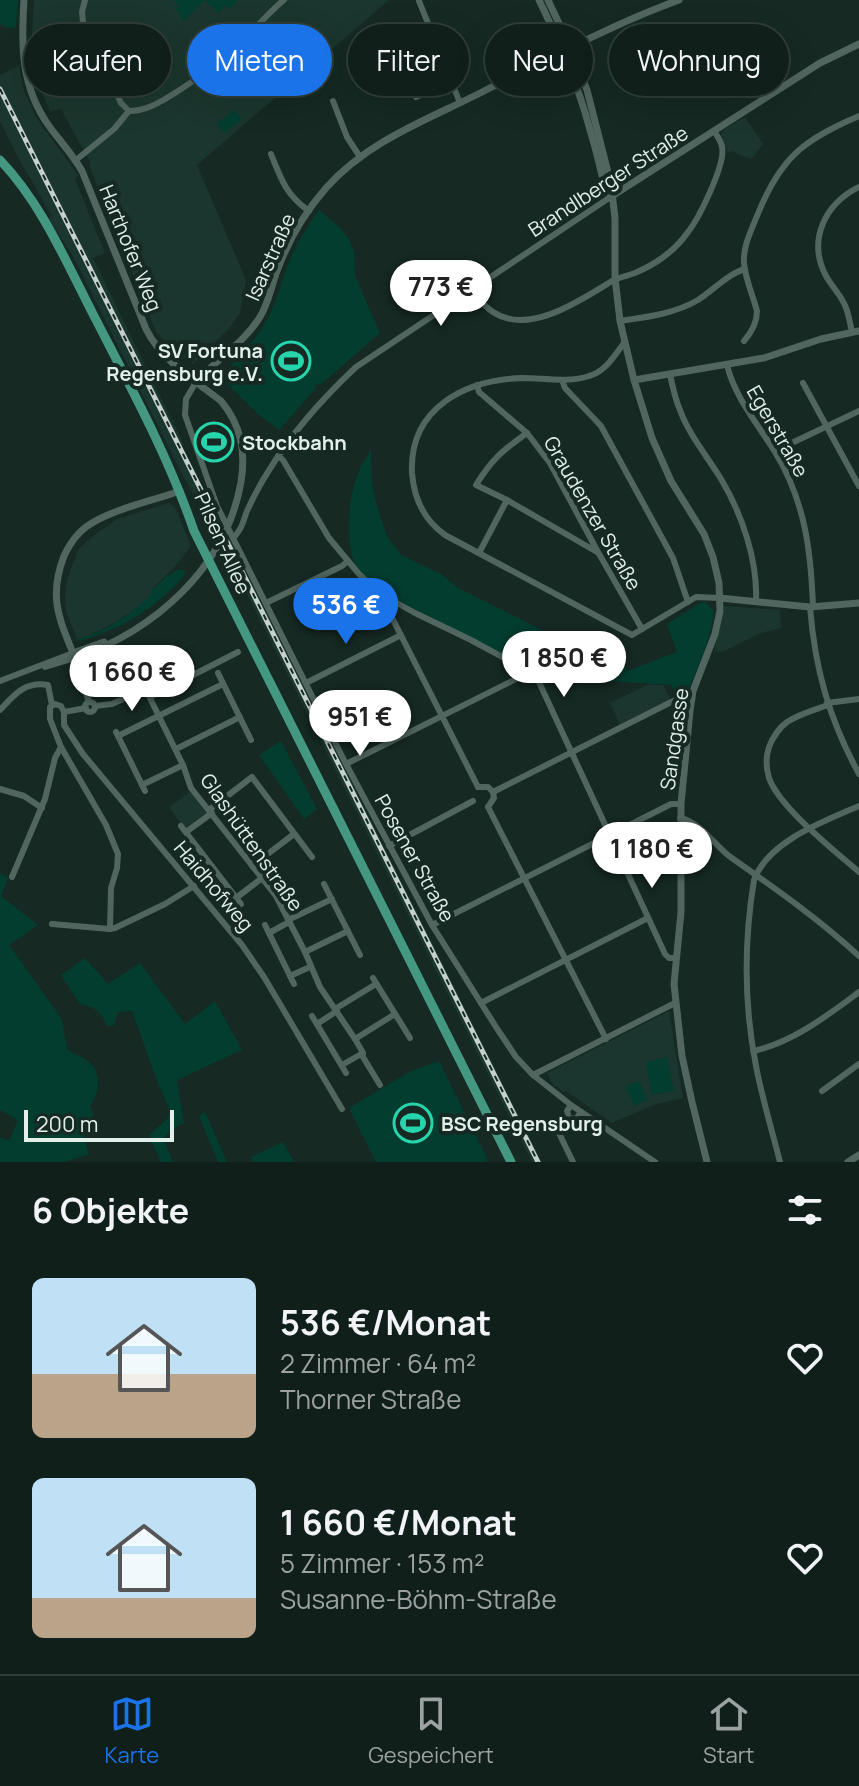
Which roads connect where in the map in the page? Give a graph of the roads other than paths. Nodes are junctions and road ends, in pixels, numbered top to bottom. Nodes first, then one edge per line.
1 (24, 0) edge
2 (85, 0) edge
3 (284, 0) edge
4 (539, 0) edge
5 (548, 0) edge
6 (679, 0) edge
7 (419, 1) edge
8 (275, 3) edge
9 (428, 24) edge
10 (550, 24) edge
11 (559, 24) edge
12 (593, 38) edge
13 (859, 44) edge
14 (485, 91) edge
15 (457, 96) edge
16 (579, 96) edge
17 (589, 96) edge
18 (333, 101) dead end
19 (460, 103) junction
20 (129, 111) junction
21 (859, 116) edge
22 (714, 131) junction
23 (271, 154) dead end
24 (360, 157) junction
25 (0, 160) edge
26 (76, 160) junction
27 (859, 187) edge
28 (612, 196) junction
29 (309, 211) junction
30 (745, 269) junction
31 (615, 278) junction
32 (471, 290) junction
33 (620, 321) junction
34 (855, 332) edge
35 (744, 341) dead end
36 (624, 343) junction
37 (727, 365) junction
38 (670, 375) junction
39 (562, 380) junction
40 (634, 380) junction
41 (196, 382) junction
42 (803, 383) dead end
43 (477, 385) junction
44 (859, 411) edge
45 (826, 426) junction
46 (527, 433) junction
47 (775, 451) junction
48 (278, 456) junction
49 (856, 475) edge
50 (859, 486) edge
51 (180, 491) junction
52 (507, 500) junction
53 (233, 538) junction
54 (598, 552) junction
55 (479, 553) junction
56 (348, 561) junction
57 (379, 593) junction
58 (720, 598) junction
59 (688, 602) junction
60 (756, 602) junction
61 (266, 603) junction
62 (859, 603) edge
63 (812, 607) junction
64 (642, 629) junction
65 (401, 635) junction
66 (238, 652) dead end
67 (74, 656) junction
68 (530, 672) junction
69 (218, 673) dead end
70 (0, 681) edge
71 (306, 683) junction
72 (223, 684) junction
73 (693, 691) junction
74 (148, 693) junction
75 (859, 699) edge
76 (827, 704) junction
77 (52, 705) junction
78 (90, 705) junction
79 (0, 710) edge
80 (64, 712) junction
81 (159, 716) junction
82 (443, 716) junction
83 (240, 717) junction
84 (251, 740) dead end
85 (61, 747) junction
86 (176, 749) junction
87 (571, 753) junction
88 (346, 764) junction
89 (183, 765) junction
90 (859, 774) edge
91 (478, 787) junction
92 (0, 789) edge
93 (493, 792) junction
94 (681, 804) junction
95 (480, 806) junction
96 (859, 806) edge
97 (42, 808) junction
98 (210, 811) junction
99 (680, 818) junction
100 (810, 828) junction
101 (294, 834) junction
102 (609, 836) junction
103 (389, 846) junction
104 (312, 857) dead end
105 (252, 866) junction
106 (859, 872) edge
107 (756, 874) junction
108 (12, 877) dead end
109 (262, 878) junction
110 (524, 879) junction
111 (324, 884) dead end
112 (194, 886) junction
113 (236, 898) junction
114 (332, 899) junction
115 (241, 904) dead end
116 (648, 918) junction
117 (288, 921) junction
118 (52, 924) dead end
119 (265, 925) dead end
120 (432, 925) junction
121 (110, 929) junction
122 (348, 931) junction
123 (269, 933) junction
124 (305, 952) junction
125 (360, 955) dead end
126 (859, 956) edge
127 (676, 958) junction
128 (566, 960) junction
129 (310, 967) junction
130 (290, 976) junction
131 (294, 984) dead end
132 (859, 992) edge
133 (481, 1003) junction
134 (675, 1003) junction
135 (336, 1010) junction
136 (395, 1014) junction
137 (312, 1016) dead end
138 (317, 1024) junction
139 (410, 1038) dead end
140 (355, 1039) junction
141 (606, 1039) junction
142 (753, 1051) junction
143 (363, 1053) junction
144 (859, 1064) edge
145 (342, 1065) junction
146 (346, 1073) dead end
147 (533, 1075) junction
148 (380, 1085) dead end
149 (822, 1091) dead end
150 (571, 1105) junction
151 (342, 1109) dead end
152 (581, 1112) junction
153 (569, 1118) junction
154 (859, 1155) edge
155 (511, 1162) edge
156 (573, 1162) edge
157 (655, 1162) edge
158 (707, 1162) edge
159 (780, 1162) edge
160 (848, 1162) edge

1 - 26 street, Harthofer Weg
2 - 20 street
3 - 8 street
4 - 10 street
5 - 11 street
6 - 12 street, Isarstraße
7 - 9 street
8 - 20 street
13 - 22 street, Brandlberger Straße
14 - 19 street, Isarstraße
15 - 19 street
16 - 28 street
17 - 28 street
18 - 24 street
19 - 24 street, Isarstraße
20 - 26 street
21 - 30 street
22 - 28 street, Brandlberger Straße
22 - 31 street
23 - 29 street
24 - 29 street, Isarstraße
25 - 51 main road, Pilsen-Allee
26 - 41 street, Harthofer Weg
27 - 34 street
28 - 31 street, Sandgasse
28 - 32 street, Brandlberger Straße
29 - 41 street, Isarstraße
30 - 33 street
30 - 35 street
31 - 32 street
31 - 33 street, Sandgasse
32 - 48 street, Brandlberger Straße
33 - 36 street, Sandgasse
34 - 37 street
36 - 39 street
36 - 40 street, Sandgasse
37 - 38 street
37 - 47 street, Egerstraße
38 - 40 street
38 - 60 street
39 - 43 street
39 - 59 street
40 - 58 street, Sandgasse
41 - 53 street, Posener Straße
41 - 67 street, Harthofer Weg
42 - 45 street
43 - 46 street, Graudenzer Straße
43 - 55 street
44 - 45 street
45 - 47 street
45 - 49 street
46 - 52 street
46 - 54 street, Graudenzer Straße
47 - 63 street, Egerstraße
48 - 53 street, Brandlberger Straße
48 - 56 street
49 - 50 street
51 - 67 street
51 - 155 main road, Pilsen-Allee
52 - 54 street
52 - 55 street
53 - 61 street, Posener Straße
54 - 64 street, Graudenzer Straße
55 - 64 street
56 - 57 street
56 - 61 street
57 - 65 street
57 - 68 street
58 - 59 street
58 - 60 street
58 - 73 street, Sandgasse
59 - 64 street
60 - 63 street
61 - 71 street, Posener Straße
62 - 63 street
63 - 76 street, Egerstraße
65 - 71 street
65 - 82 street
66 - 74 street
67 - 70 street
67 - 78 street
68 - 82 street
68 - 87 street
69 - 72 street
71 - 88 street, Posener Straße
72 - 81 street
72 - 83 street
73 - 87 street
73 - 94 street, Sandgasse
74 - 78 street
74 - 81 street, Glashüttenstraße
75 - 76 street
76 - 90 street, Egerstraße
76 - 100 street
77 - 79 street
77 - 80 street
77 - 85 street
78 - 80 street
80 - 112 street, Haidhofweg
81 - 86 street, Glashüttenstraße
81 - 89 street
82 - 88 street
82 - 91 street
83 - 84 street
83 - 86 street
85 - 97 street
85 - 121 street
86 - 89 street, Glashüttenstraße
87 - 93 street
87 - 102 street
88 - 103 street, Posener Straße
89 - 98 street, Glashüttenstraße
91 - 93 street
91 - 95 street
92 - 97 street
93 - 95 street
94 - 99 street, Sandgasse
94 - 102 street
95 - 103 street
95 - 110 street
96 - 100 street
97 - 108 street
98 - 101 street
98 - 105 street, Glashüttenstraße
98 - 113 street
99 - 107 street
99 - 127 street, Sandgasse
100 - 106 street
100 - 107 street
101 - 104 street
101 - 105 street
102 - 110 street
102 - 116 street
103 - 120 street, Posener Straße
105 - 109 street, Glashüttenstraße
107 - 126 street
107 - 142 street
109 - 113 street
109 - 117 street, Glashüttenstraße
110 - 120 street
110 - 128 street
111 - 114 street
112 - 121 street
112 - 151 street, Haidhofweg
113 - 115 street
114 - 117 street
114 - 122 street
116 - 127 street
116 - 128 street
117 - 123 street
117 - 124 street, Glashüttenstraße
118 - 121 street
119 - 123 street
120 - 133 street, Posener Straße
122 - 124 street
122 - 125 street
123 - 130 street
124 - 129 street, Glashüttenstraße
127 - 134 street, Sandgasse
128 - 133 street
128 - 141 street
129 - 130 street
129 - 135 street, Glashüttenstraße
130 - 131 street
132 - 142 street
133 - 147 street, Posener Straße
134 - 141 street
134 - 158 street, Sandgasse
135 - 136 street
135 - 138 street
135 - 140 street, Glashüttenstraße
136 - 139 street
136 - 140 street
137 - 138 street
138 - 145 street
140 - 143 street, Glashüttenstraße
141 - 147 street
142 - 159 street
143 - 145 street
143 - 148 street, Glashüttenstraße
144 - 149 street
145 - 146 street
147 - 150 street, Posener Straße
150 - 152 street, Posener Straße
150 - 153 street
152 - 153 street
152 - 157 street, Posener Straße
153 - 156 street
154 - 160 street

